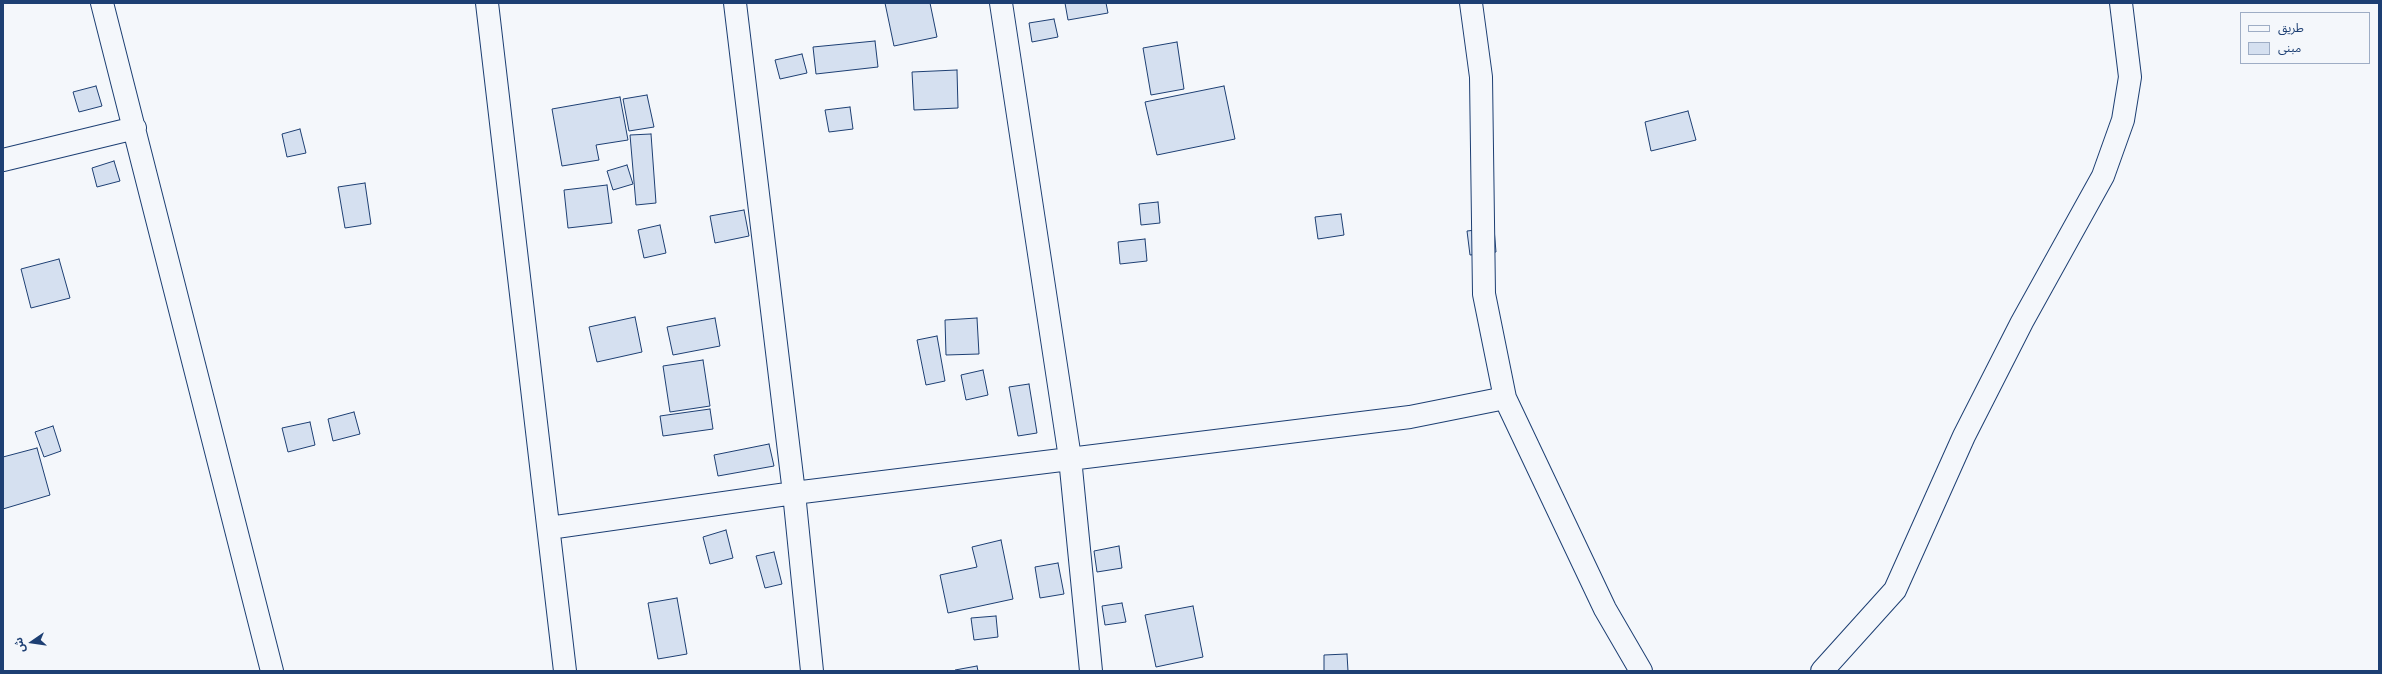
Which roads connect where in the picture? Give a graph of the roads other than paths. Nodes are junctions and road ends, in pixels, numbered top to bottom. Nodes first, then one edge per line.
1 (102, 3) edge
2 (487, 3) edge
3 (735, 3) edge
4 (1001, 3) edge
5 (1471, 3) edge
6 (2121, 3) edge
7 (135, 128) junction
8 (3, 160) edge
9 (1505, 398) junction
10 (1070, 458) junction
11 (794, 493) junction
12 (549, 528) junction
13 (272, 671) edge
14 (565, 671) edge
15 (812, 671) edge
16 (1091, 671) edge
17 (1641, 671) edge
18 (1822, 671) edge

1 - 7 street
2 - 12 street
3 - 11 street
4 - 10 street
5 - 9 street
6 - 18 street
7 - 8 street
7 - 13 street
9 - 10 street
9 - 17 street
10 - 11 street
10 - 16 street
11 - 12 street
11 - 15 street
12 - 14 street

